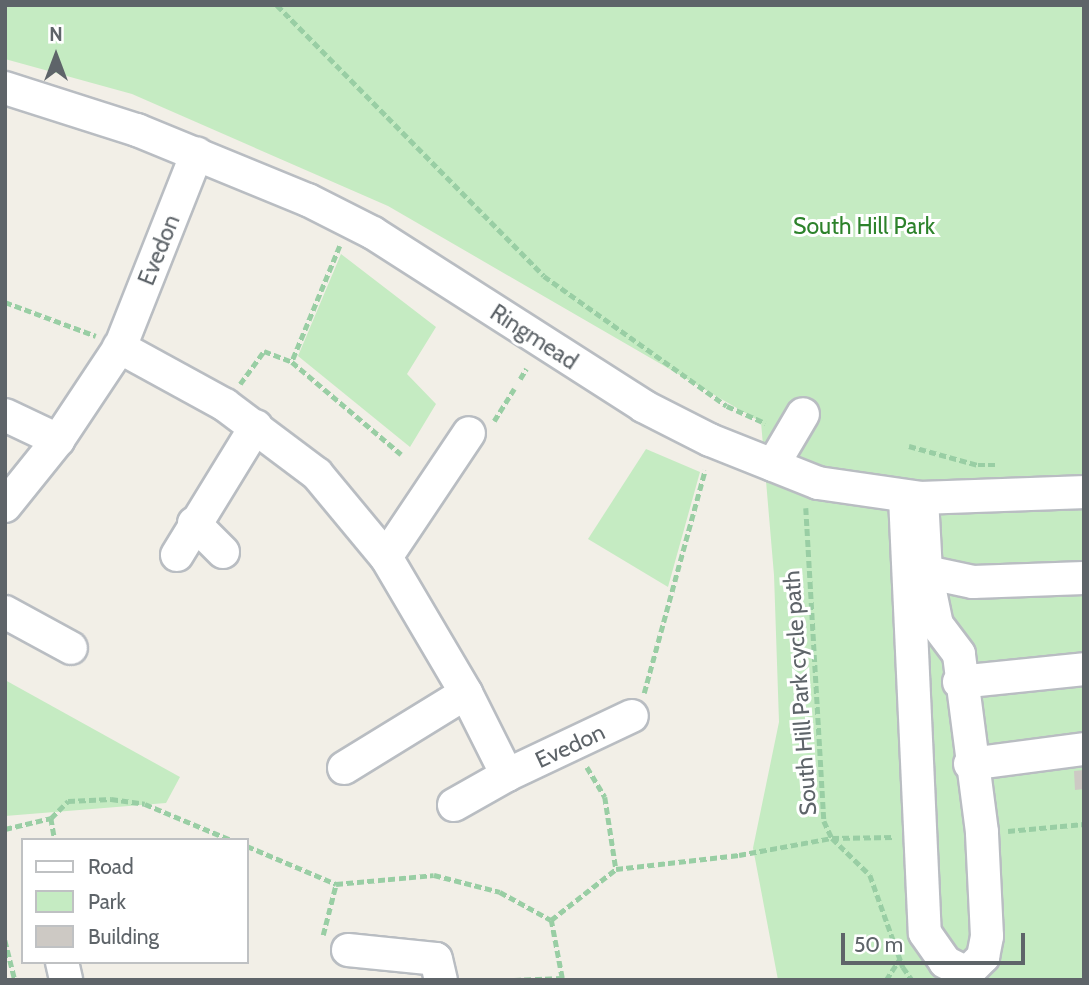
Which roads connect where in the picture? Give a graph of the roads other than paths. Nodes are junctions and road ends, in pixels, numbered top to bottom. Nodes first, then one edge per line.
1 (5, 88) edge
2 (197, 153) junction
3 (120, 346) junction
4 (5, 415) edge
5 (797, 424) road end
6 (256, 426) junction
7 (469, 433) road end
8 (58, 440) junction
9 (773, 466) junction
10 (1084, 492) edge
11 (913, 498) junction
12 (5, 506) edge
13 (194, 523) junction
14 (223, 552) dead end
15 (177, 555) dead end
16 (386, 557) junction
17 (926, 572) junction
18 (1084, 578) edge
19 (5, 612) edge
20 (71, 648) dead end
21 (1084, 669) edge
22 (959, 682) junction
23 (466, 693) junction
24 (632, 716) road end
25 (1084, 749) edge
26 (970, 764) junction
27 (344, 768) dead end
28 (507, 775) junction
29 (454, 805) dead end
30 (348, 950) road end
31 (441, 980) edge

1 - 2 street, Ringmead
2 - 3 street, Evedon
2 - 9 street, Ringmead
3 - 6 street, Evedon
3 - 8 street, Evedon
4 - 8 street
5 - 9 street
6 - 13 street
6 - 16 street, Evedon
7 - 16 street
8 - 12 street, Evedon
9 - 11 street, Ringmead
10 - 11 street, Ringmead
11 - 17 street
11 - 26 street
13 - 14 street
13 - 15 street
16 - 23 street, Evedon
17 - 18 street
17 - 22 street
19 - 20 street
21 - 22 street
22 - 26 street
23 - 27 street
23 - 28 street, Evedon
24 - 28 street, Evedon
25 - 26 street
28 - 29 street, Evedon
30 - 31 street

